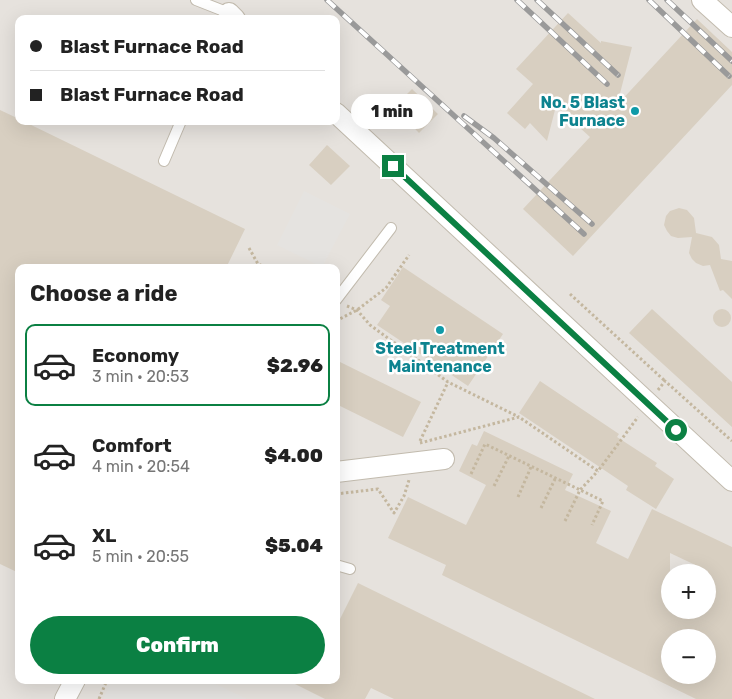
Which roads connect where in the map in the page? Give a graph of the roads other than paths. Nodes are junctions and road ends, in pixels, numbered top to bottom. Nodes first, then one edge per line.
1 (196, 0) edge
2 (702, 0) edge
3 (231, 14) edge
4 (732, 27) edge
5 (340, 117) edge
6 (179, 125) edge
7 (164, 161) dead end
8 (391, 228) dead end
9 (340, 302) edge
10 (444, 459) dead end
11 (340, 472) edge
12 (732, 481) edge
13 (340, 566) edge
14 (350, 569) dead end
15 (73, 684) edge
16 (65, 699) edge

1 - 3 lane
2 - 4 street
5 - 12 street
6 - 7 lane
8 - 9 lane
10 - 11 street
13 - 14 lane
15 - 16 street

